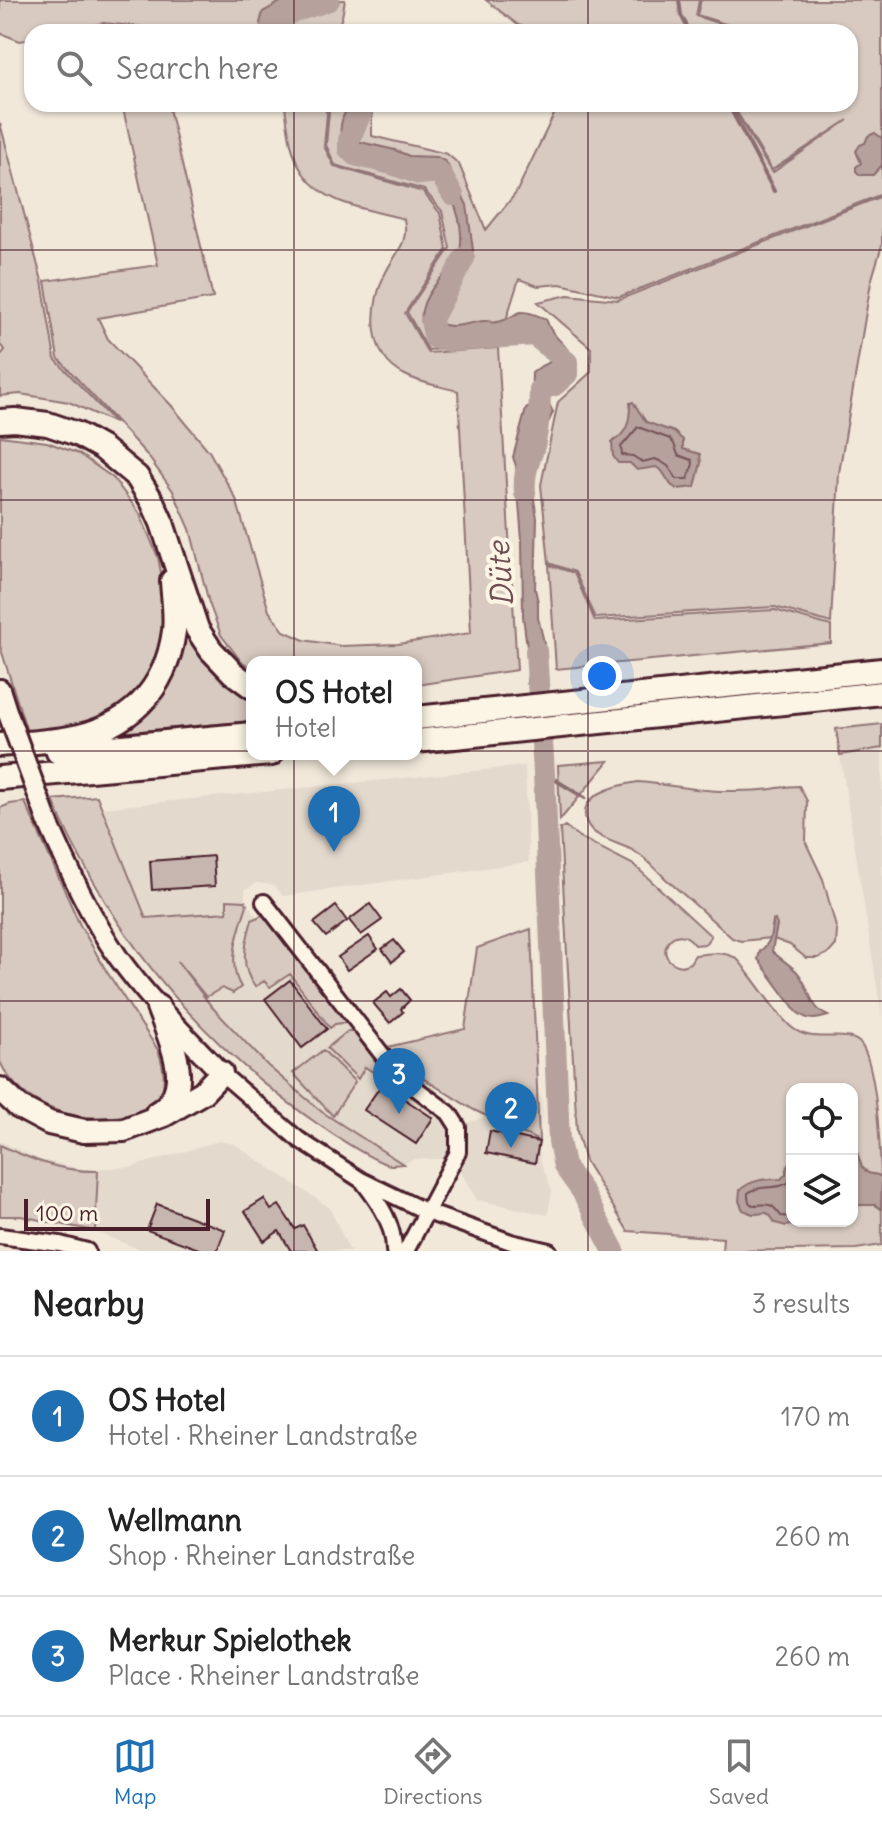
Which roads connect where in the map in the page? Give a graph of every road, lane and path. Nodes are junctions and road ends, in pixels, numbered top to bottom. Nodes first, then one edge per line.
1 (0, 421) edge
2 (169, 548) junction
3 (882, 670) edge
4 (246, 683) edge
5 (0, 689) edge
6 (882, 693) edge
7 (555, 716) junction
8 (422, 717) edge
9 (520, 719) junction
10 (246, 735) edge
11 (422, 740) edge
12 (0, 745) edge
13 (246, 756) edge
14 (0, 757) edge
15 (137, 766) junction
16 (0, 778) edge
17 (0, 793) edge
18 (264, 902) dead end
19 (158, 1007) junction
20 (221, 1073) junction
21 (0, 1089) edge
22 (124, 1130) junction
23 (361, 1180) junction
24 (427, 1212) junction
25 (0, 1236) edge
26 (87, 1251) edge
27 (394, 1251) edge
28 (406, 1251) edge
29 (549, 1251) edge

1 - 2 highway
2 - 4 highway
2 - 12 highway
3 - 7 highway
5 - 19 main road, bridge
6 - 7 highway
7 - 9 highway
8 - 9 highway
9 - 11 highway
10 - 14 highway
13 - 15 highway
15 - 16 highway
15 - 17 highway
18 - 24 street
19 - 20 main road
19 - 22 highway
20 - 22 highway
20 - 23 street
21 - 22 highway
23 - 24 street
23 - 27 street
24 - 28 street
24 - 29 street
25 - 26 street

